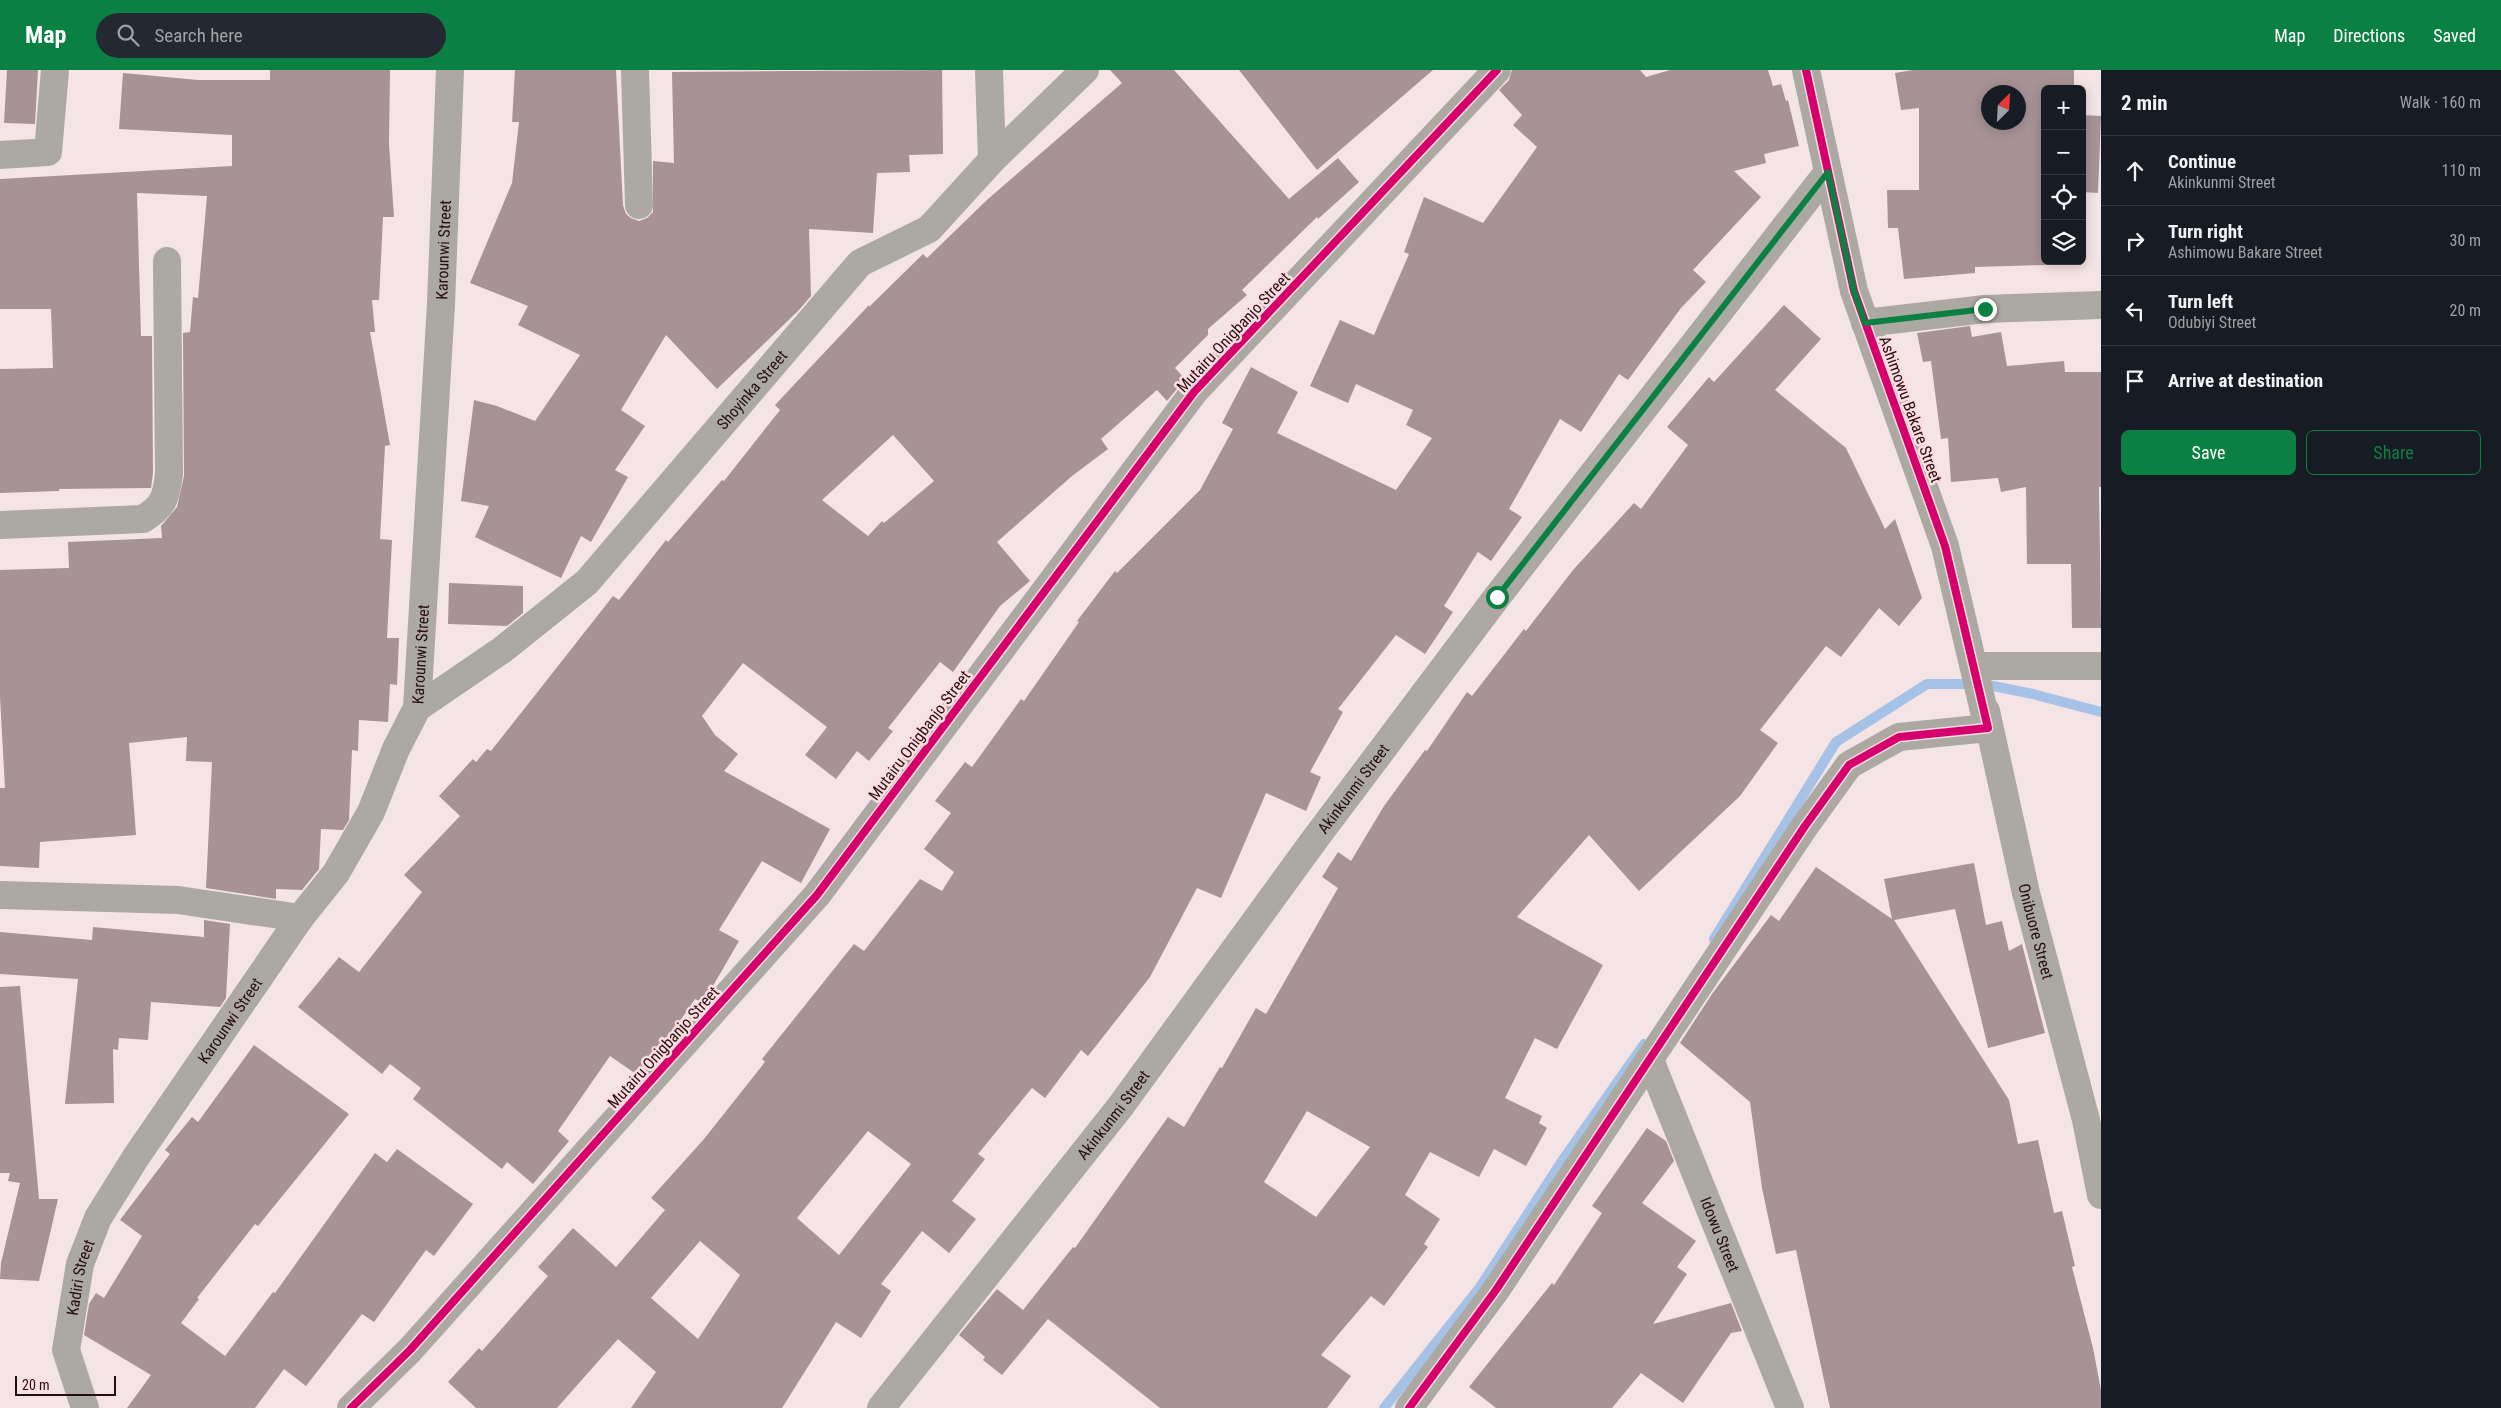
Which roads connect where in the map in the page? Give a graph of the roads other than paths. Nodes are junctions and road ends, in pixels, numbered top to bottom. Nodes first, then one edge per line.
1 (55, 70) edge
2 (450, 70) edge
3 (635, 70) edge
4 (989, 70) edge
5 (1085, 70) edge
6 (1496, 70) edge
7 (1806, 70) edge
8 (0, 155) edge
9 (992, 160) junction
10 (1828, 172) junction
11 (639, 205) dead end
12 (167, 261) dead end
13 (2101, 305) edge
14 (1865, 323) junction
15 (0, 525) edge
16 (1975, 666) junction
17 (2101, 666) edge
18 (416, 708) junction
19 (1986, 717) junction
20 (0, 895) edge
21 (300, 918) junction
22 (1650, 1060) junction
23 (136, 1158) joint
24 (2101, 1195) edge
25 (85, 1408) edge
26 (351, 1408) edge
27 (881, 1408) edge
28 (1409, 1408) edge
29 (1790, 1408) edge

1 - 8 street
2 - 18 street, Karounwi Street
3 - 11 street
4 - 9 street
5 - 9 street, Shoyinka Street
6 - 26 street, Mutairu Onigbanjo Street
7 - 10 street, Ashimowu Bakare Street
9 - 18 street, Shoyinka Street
10 - 14 street, Ashimowu Bakare Street
10 - 27 street, Akinkunmi Street
12 - 15 street
13 - 14 street
14 - 16 street, Ashimowu Bakare Street
16 - 17 street
16 - 19 street, Onibuore Street
18 - 21 street, Karounwi Street
19 - 22 street
19 - 24 street, Onibuore Street
20 - 21 street
21 - 23 street, Karounwi Street
22 - 28 street
22 - 29 street, Idowu Street
23 - 25 street, Kadiri Street

